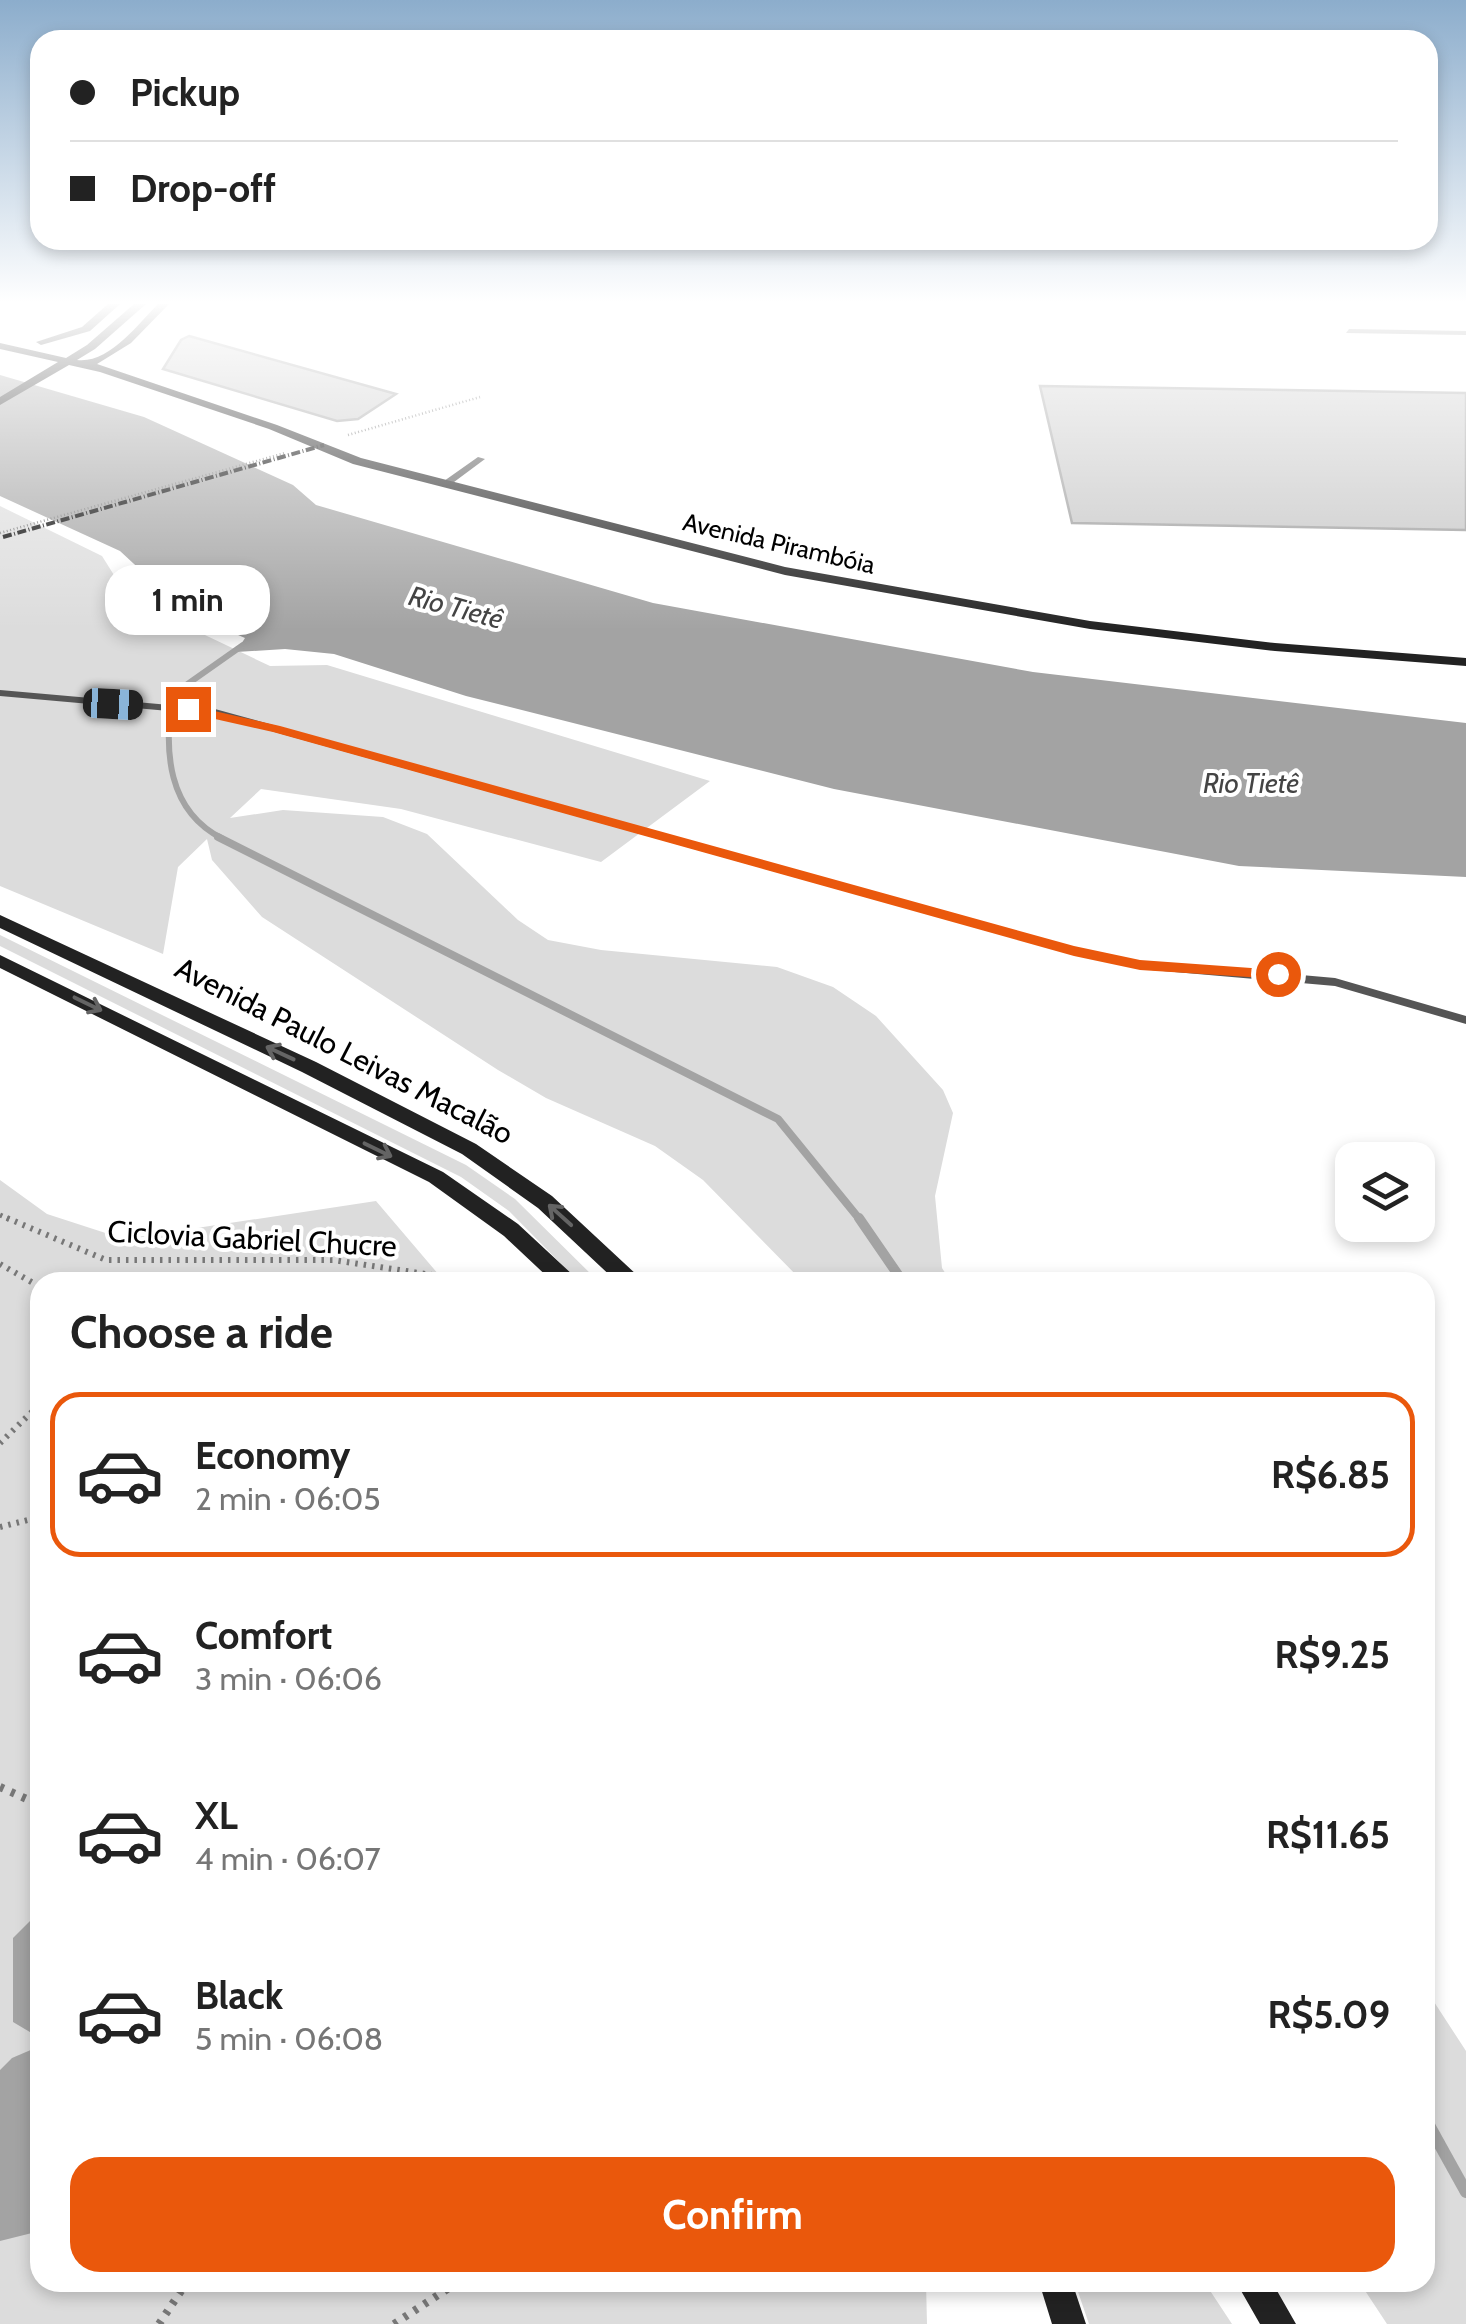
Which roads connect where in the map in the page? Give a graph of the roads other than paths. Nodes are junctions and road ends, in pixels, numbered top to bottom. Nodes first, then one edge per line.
1 (232, 412) edge
2 (481, 460) dead end
3 (447, 484) junction
4 (1466, 662) edge
5 (0, 692) edge
6 (0, 921) edge
7 (0, 961) edge
8 (1466, 1020) edge
9 (556, 1272) edge
10 (619, 1272) edge
11 (1058, 2292) edge
12 (1258, 2292) edge
13 (1068, 2324) edge
14 (1279, 2324) edge

1 - 3 main road, Avenida Pirambóia
2 - 3 lane
3 - 4 main road, Avenida Pirambóia
5 - 8 lane
10 -> 6 main road, Avenida Paulo Leivas Macalão
7 -> 9 main road
11 - 13 main road
12 - 14 main road

